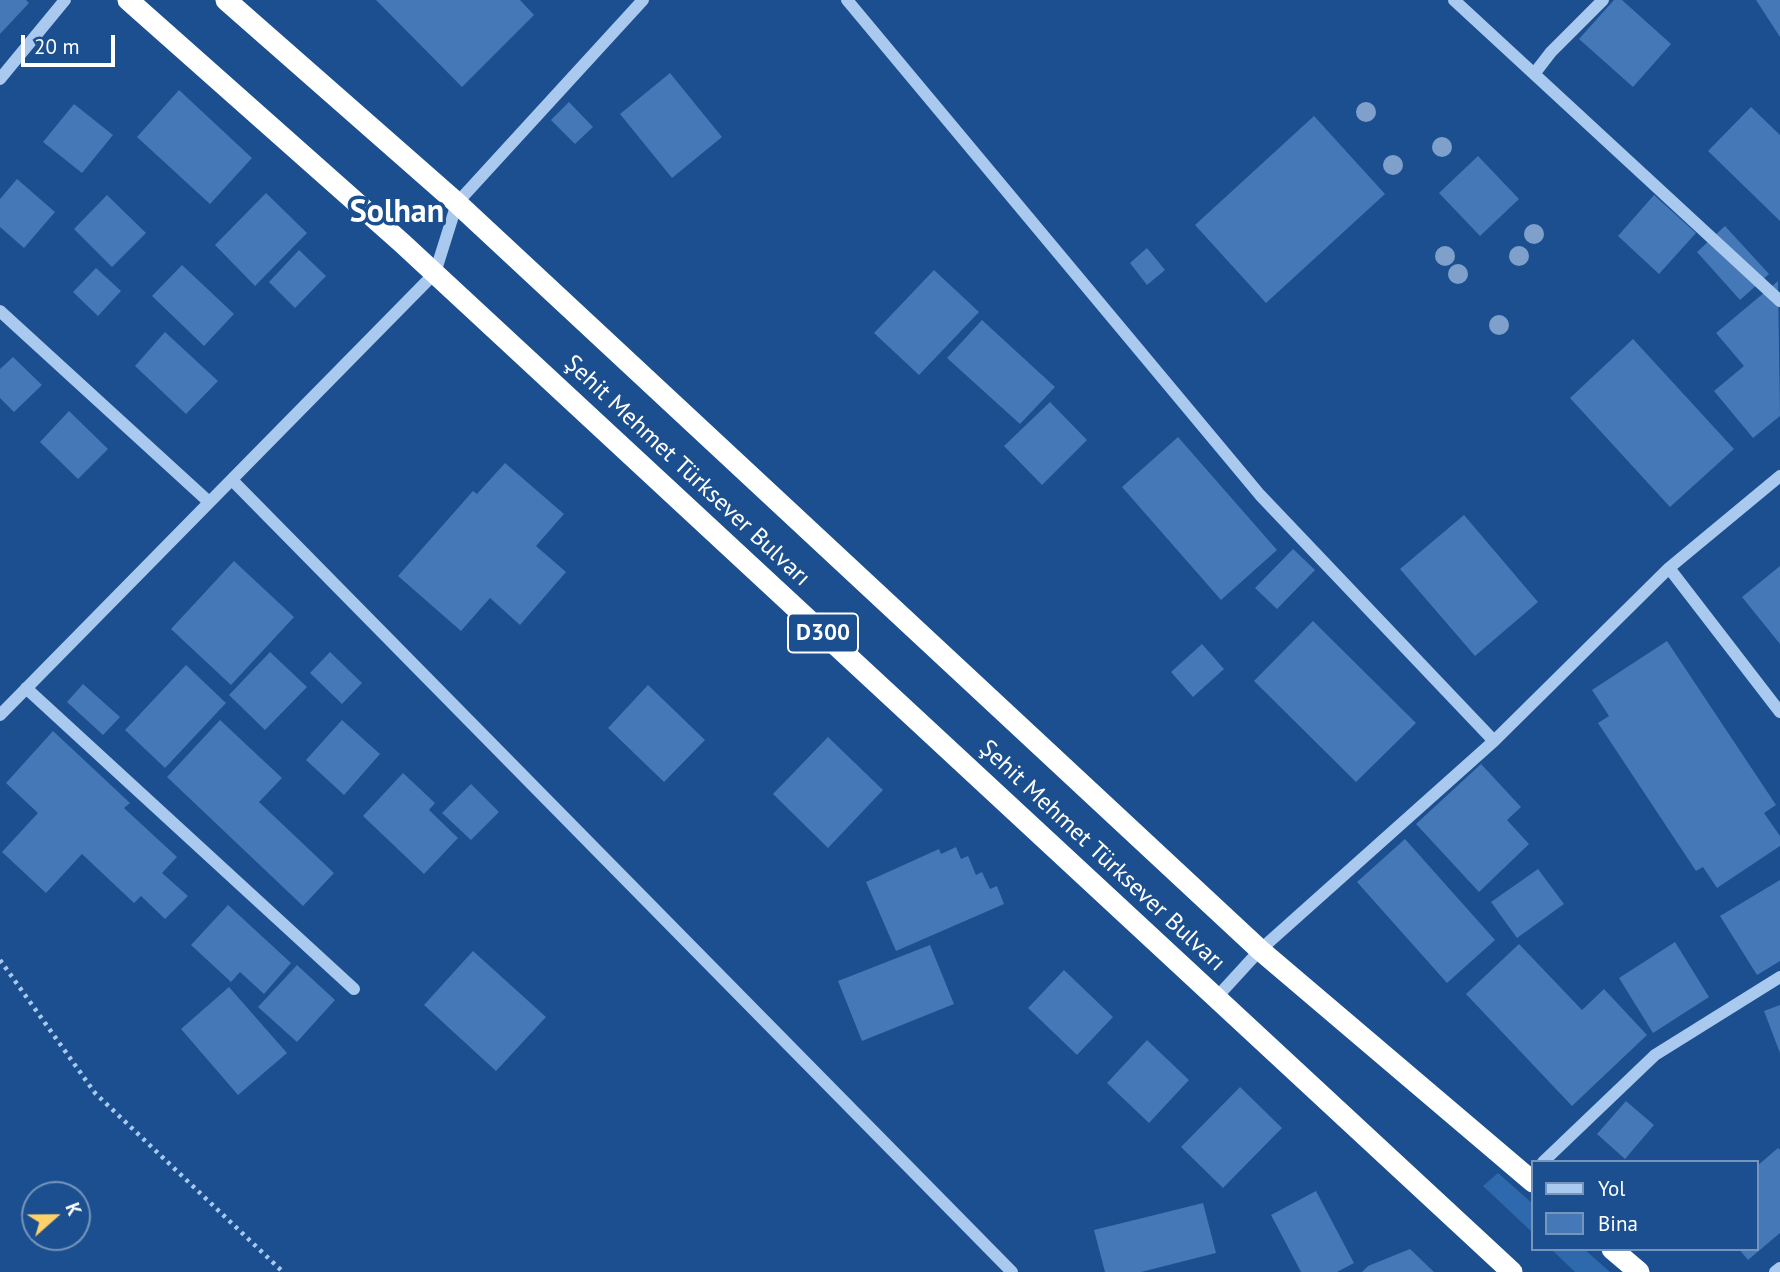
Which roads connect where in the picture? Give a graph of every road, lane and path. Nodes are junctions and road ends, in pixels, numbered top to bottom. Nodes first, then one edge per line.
1 (65, 0) edge
2 (128, 0) edge
3 (226, 0) edge
4 (643, 0) edge
5 (847, 0) edge
6 (1454, 0) edge
7 (1603, 0) edge
8 (1534, 74) junction
9 (0, 79) edge
10 (457, 203) junction
11 (435, 273) junction
12 (1780, 301) edge
13 (0, 312) edge
14 (1780, 476) edge
15 (232, 480) junction
16 (209, 502) junction
17 (1669, 568) junction
18 (26, 688) junction
19 (1780, 712) edge
20 (0, 715) edge
21 (1494, 741) junction
22 (1260, 950) junction
23 (0, 960) edge
24 (1780, 977) edge
25 (354, 989) dead end
26 (1216, 998) junction
27 (1545, 1160) edge
28 (1531, 1177) edge
29 (1614, 1251) edge
30 (1780, 1268) edge
31 (283, 1272) edge
32 (1012, 1272) edge
33 (1512, 1272) edge
34 (1639, 1272) edge
35 (1775, 1272) edge

1 - 9 street
2 - 11 highway, Şehit Mehmet Türksever Bulvarı / D300
3 - 10 highway, Şehit Mehmet Türksever Bulvarı / D300
4 - 10 street
5 - 21 street
6 - 8 street
7 - 8 street
8 - 12 street
10 - 11 street
10 - 22 highway, Şehit Mehmet Türksever Bulvarı / D300
11 - 15 street
11 - 26 highway, Şehit Mehmet Türksever Bulvarı / D300
13 - 16 street
14 - 17 street
15 - 16 street
15 - 32 street
16 - 18 street
17 - 19 street
17 - 21 street
18 - 20 street
18 - 25 street
21 - 22 street
22 - 26 street
22 - 28 highway, Şehit Mehmet Türksever Bulvarı / D300
23 - 31 path
24 - 27 street
26 - 33 highway, Şehit Mehmet Türksever Bulvarı / D300
29 - 34 highway
30 - 35 street

